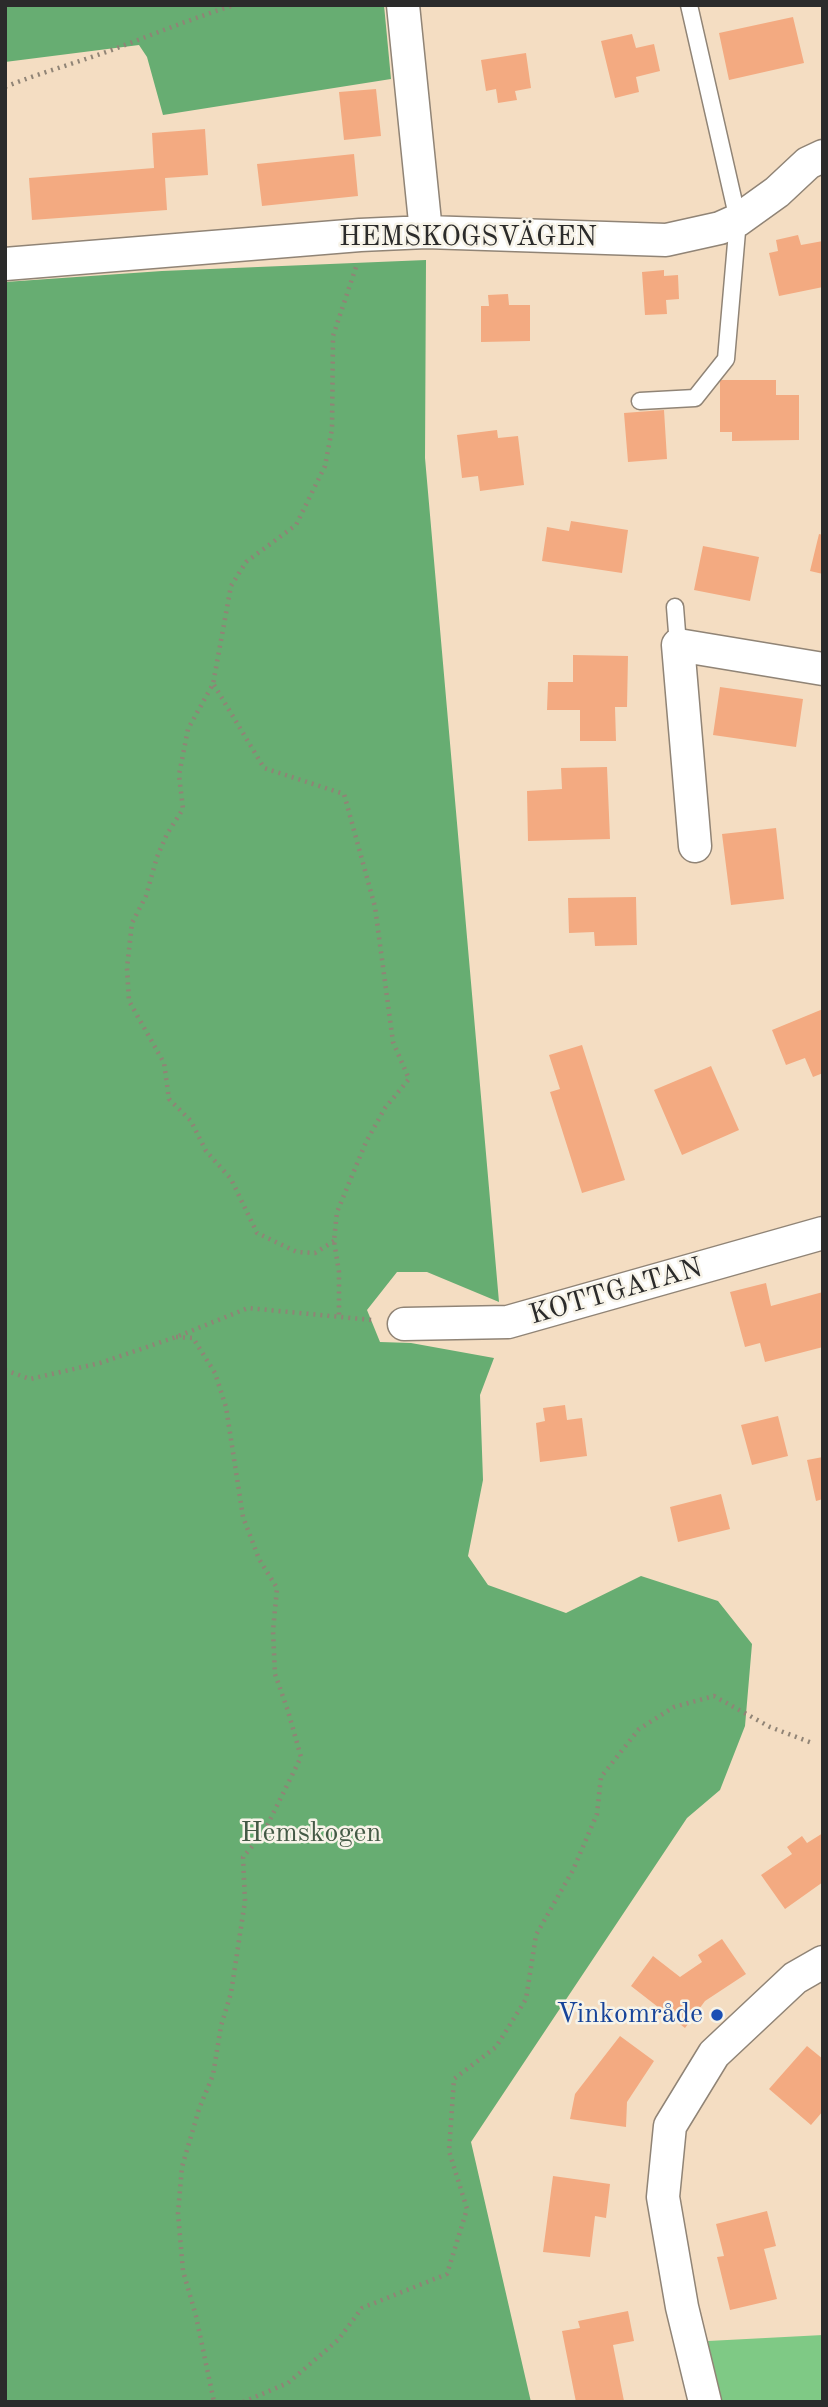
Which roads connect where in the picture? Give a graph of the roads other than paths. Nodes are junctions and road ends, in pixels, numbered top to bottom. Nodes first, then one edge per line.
1 (403, 5) edge
2 (689, 5) edge
3 (823, 156) edge
4 (738, 220) junction
5 (426, 232) junction
6 (5, 264) edge
7 (640, 401) dead end
8 (675, 607) dead end
9 (678, 645) junction
10 (823, 669) edge
11 (695, 846) dead end
12 (823, 1233) edge
13 (404, 1324) road end
14 (823, 1962) edge
15 (705, 2402) edge

1 - 5 street
2 - 4 lane
3 - 4 street, HEMSKOGSVÄGEN
4 - 5 street, HEMSKOGSVÄGEN
4 - 7 lane
5 - 6 street, HEMSKOGSVÄGEN
8 - 9 lane
9 - 10 street
9 - 11 street
12 - 13 street, KOTTGATAN
14 - 15 street

